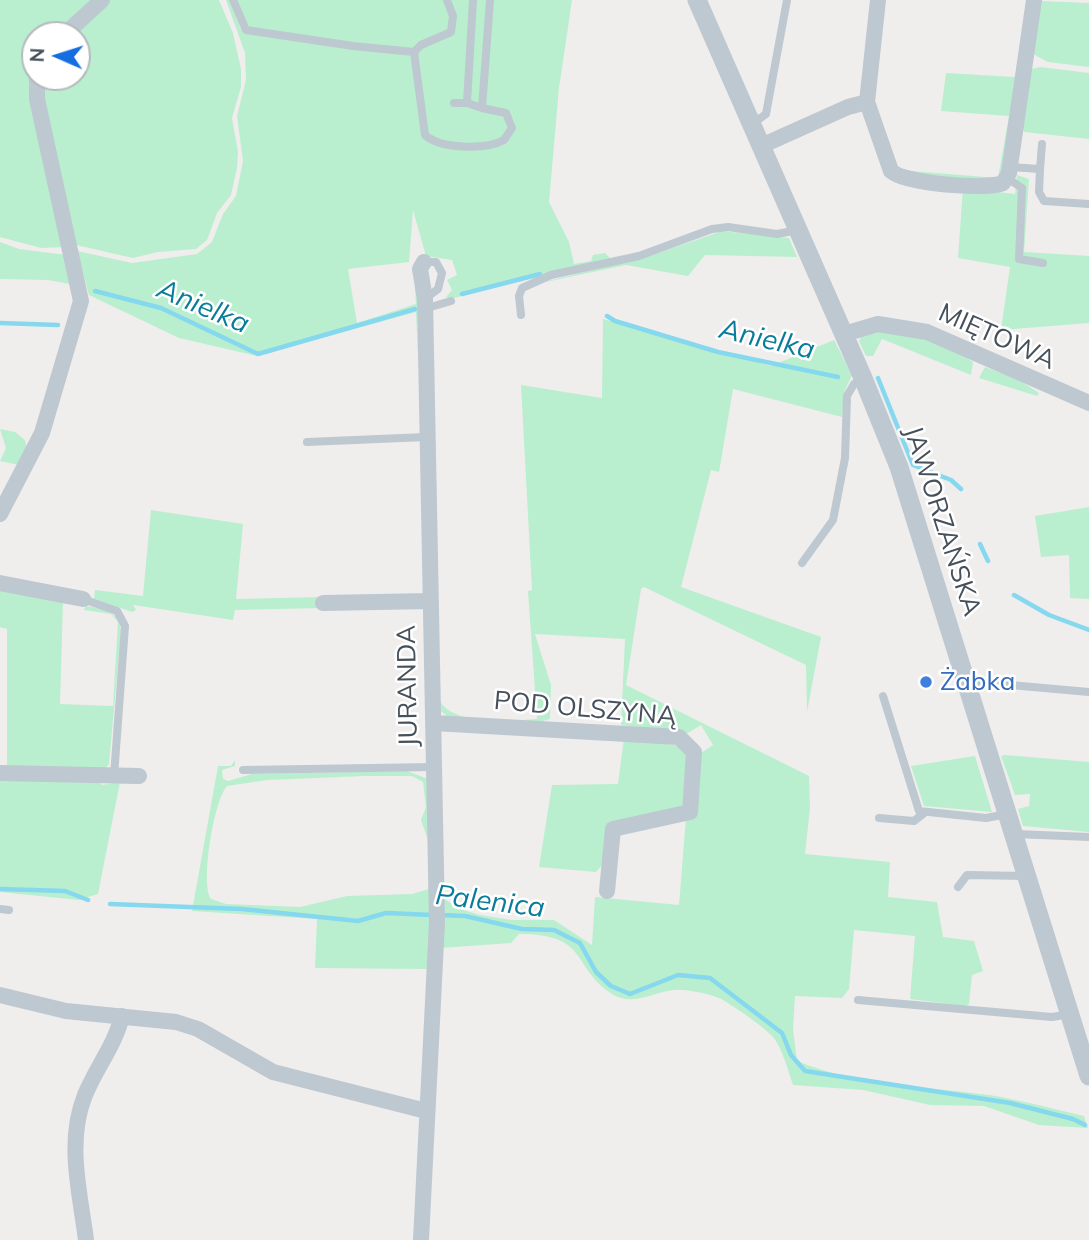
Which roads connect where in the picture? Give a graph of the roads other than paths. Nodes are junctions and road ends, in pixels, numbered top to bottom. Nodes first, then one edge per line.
1 (102, 0) edge
2 (233, 0) edge
3 (447, 0) edge
4 (472, 0) edge
5 (490, 0) edge
6 (696, 0) edge
7 (787, 0) edge
8 (878, 0) edge
9 (1034, 0) edge
10 (79, 21) edge
11 (452, 24) junction
12 (471, 25) junction
13 (414, 52) junction
14 (38, 91) edge
15 (867, 102) junction
16 (454, 103) dead end
17 (467, 103) junction
18 (482, 108) junction
19 (751, 125) junction
20 (1042, 144) dead end
21 (761, 146) junction
22 (1040, 169) junction
23 (1009, 173) junction
24 (1089, 204) edge
25 (798, 230) junction
26 (424, 262) dead end
27 (1043, 263) dead end
28 (451, 301) dead end
29 (424, 304) junction
30 (521, 315) dead end
31 (844, 334) junction
32 (863, 378) junction
33 (1089, 403) edge
34 (426, 437) junction
35 (307, 442) dead end
36 (0, 514) edge
37 (802, 563) dead end
38 (0, 583) edge
39 (83, 599) joint
40 (431, 601) junction
41 (323, 603) dead end
42 (968, 685) junction
43 (1089, 692) edge
44 (883, 696) dead end
45 (434, 723) junction
46 (434, 767) junction
47 (243, 770) dead end
48 (0, 774) edge
49 (114, 776) junction
50 (139, 776) dead end
51 (923, 814) junction
52 (1007, 814) junction
53 (880, 818) dead end
54 (1013, 834) junction
55 (1089, 837) edge
56 (1027, 876) junction
57 (958, 887) dead end
58 (607, 891) dead end
59 (0, 995) edge
60 (858, 1000) dead end
61 (1070, 1014) junction
62 (122, 1016) junction
63 (1089, 1076) edge
64 (426, 1111) junction
65 (86, 1240) edge
66 (421, 1240) edge

1 - 10 street
2 - 13 lane
3 - 11 lane
4 - 12 lane
5 - 18 lane
6 - 19 street, JAWORZAŃSKA
7 - 19 lane
8 - 15 street
9 - 23 street
11 - 12 lane
11 - 13 lane
12 - 17 lane
13 - 18 lane
14 - 36 street
15 - 21 street
15 - 23 street
16 - 17 lane
17 - 18 lane
19 - 21 street, JAWORZAŃSKA
20 - 22 lane
21 - 25 street, JAWORZAŃSKA
22 - 23 lane
22 - 24 lane
23 - 27 lane
25 - 30 lane
25 - 31 street, JAWORZAŃSKA
26 - 29 street, JURANDA
28 - 29 lane
29 - 34 street, JURANDA
31 - 32 street, JAWORZAŃSKA
31 - 33 street, MIĘTOWA
32 - 37 lane
32 - 42 street, JAWORZAŃSKA
34 - 35 lane
34 - 40 street, JURANDA
38 - 39 street
39 - 49 lane
40 - 41 street
40 - 45 street, JURANDA
42 - 43 lane
42 - 52 street, JAWORZAŃSKA
44 - 51 lane
45 - 46 street, JURANDA
45 - 58 street, POD OLSZYNĄ
46 - 47 lane
46 - 64 street, JURANDA
48 - 49 street
49 - 50 street
51 - 52 lane
51 - 53 lane
52 - 54 street, JAWORZAŃSKA
54 - 55 lane
54 - 56 street, JAWORZAŃSKA
56 - 57 lane
56 - 61 street, JAWORZAŃSKA
59 - 62 street
60 - 61 lane
61 - 63 street, JAWORZAŃSKA
62 - 64 street
62 - 65 street
64 - 66 street, JURANDA

